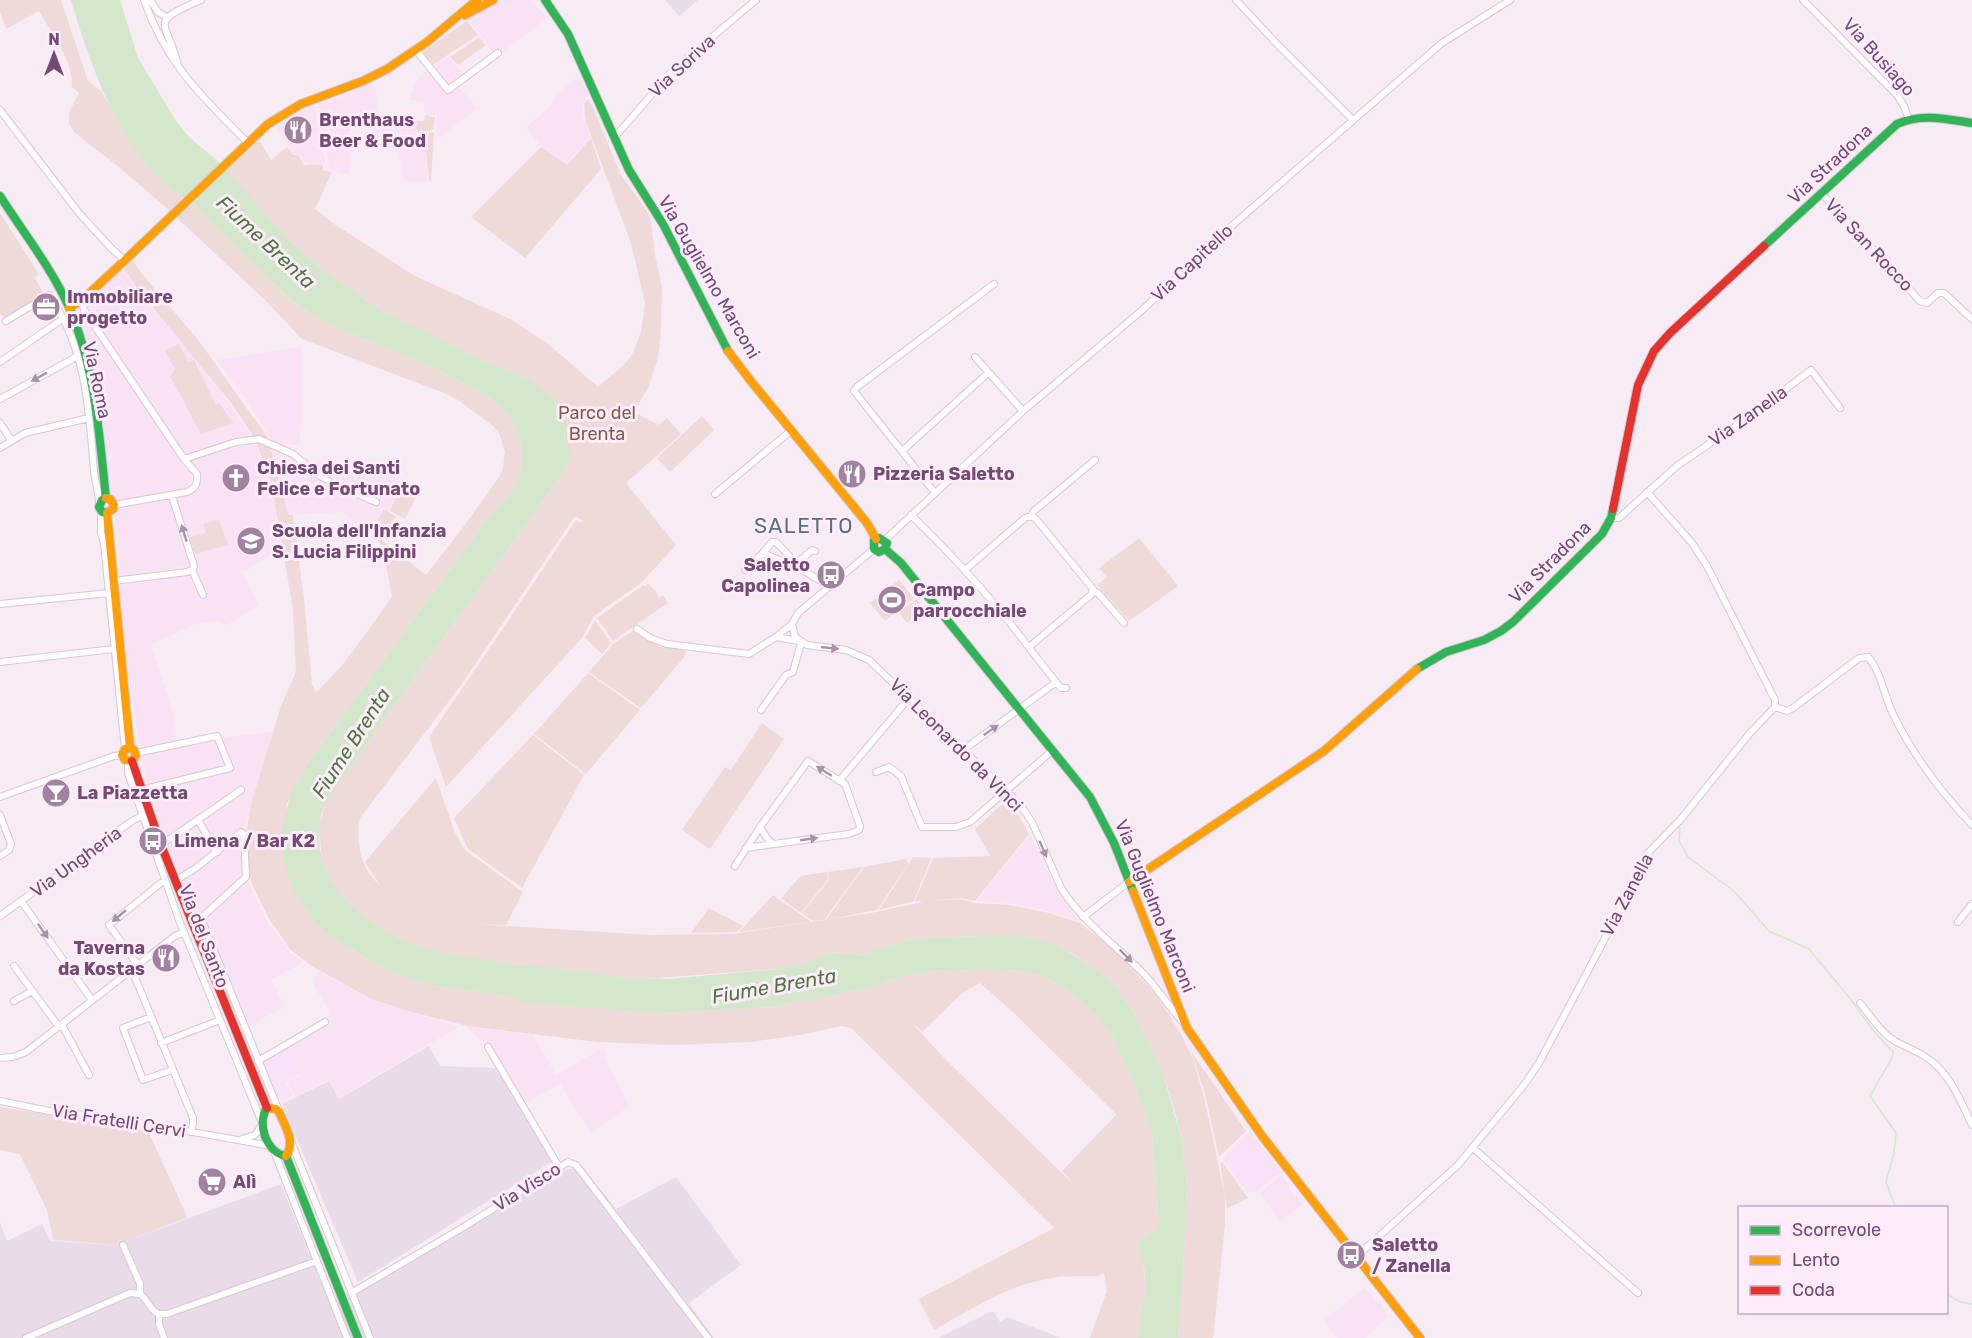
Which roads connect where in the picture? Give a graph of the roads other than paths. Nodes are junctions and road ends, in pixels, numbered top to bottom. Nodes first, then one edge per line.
1 (144, 0) edge
2 (150, 0) edge
3 (201, 0) edge
4 (477, 0) edge
5 (494, 0) edge
6 (543, 0) edge
7 (756, 0) edge
8 (1236, 0) edge
9 (1510, 0) edge
10 (1803, 0) edge
11 (166, 17) junction
12 (451, 22) junction
13 (415, 49) junction
14 (498, 53) dead end
15 (180, 71) junction
16 (0, 110) edge
17 (1908, 117) junction
18 (1353, 120) junction
19 (1972, 123) edge
20 (614, 138) junction
21 (244, 144) junction
22 (1822, 194) junction
23 (0, 196) edge
24 (125, 261) junction
25 (994, 284) dead end
26 (82, 300) junction
27 (69, 308) junction
28 (64, 318) junction
29 (1972, 319) edge
30 (6, 321) dead end
31 (78, 356) junction
32 (975, 357) dead end
33 (0, 362) edge
34 (988, 373) junction
35 (0, 399) edge
36 (1840, 408) dead end
37 (1023, 411) junction
38 (89, 418) junction
39 (0, 423) edge
40 (788, 433) dead end
41 (11, 440) junction
42 (0, 448) edge
43 (902, 451) junction
44 (98, 458) junction
45 (184, 459) junction
46 (1095, 460) dead end
47 (1647, 492) junction
48 (934, 493) junction
49 (715, 494) dead end
50 (172, 496) junction
51 (376, 502) dead end
52 (103, 506) junction
53 (114, 506) joint
54 (911, 515) junction
55 (1031, 516) junction
56 (1611, 518) junction
57 (882, 543) junction
58 (874, 549) joint
59 (815, 551) dead end
60 (763, 553) junction
61 (795, 565) junction
62 (192, 570) junction
63 (745, 570) dead end
64 (965, 570) junction
65 (114, 581) junction
66 (829, 586) junction
67 (1094, 591) junction
68 (109, 593) junction
69 (202, 595) dead end
70 (0, 604) edge
71 (1124, 623) dead end
72 (792, 624) junction
73 (637, 629) dead end
74 (776, 637) junction
75 (800, 642) junction
76 (1029, 647) junction
77 (114, 649) junction
78 (0, 662) edge
79 (1055, 683) junction
80 (1066, 688) dead end
81 (909, 698) junction
82 (1775, 707) junction
83 (761, 710) dead end
84 (1020, 710) junction
85 (963, 750) junction
86 (1053, 750) junction
87 (129, 755) junction
88 (876, 772) dead end
89 (839, 781) junction
90 (141, 789) junction
91 (241, 790) dead end
92 (1005, 792) junction
93 (0, 797) edge
94 (0, 815) edge
95 (142, 816) junction
96 (198, 820) junction
97 (1972, 825) edge
98 (760, 827) junction
99 (774, 844) junction
100 (161, 845) junction
101 (746, 848) junction
102 (217, 852) junction
103 (0, 856) edge
104 (735, 866) dead end
105 (170, 882) junction
106 (1129, 882) junction
107 (21, 901) junction
108 (1972, 904) edge
109 (0, 916) edge
110 (1083, 917) junction
111 (201, 918) junction
112 (191, 921) junction
113 (1958, 922) dead end
114 (184, 932) junction
115 (202, 949) junction
116 (192, 953) junction
117 (138, 964) junction
118 (14, 966) dead end
119 (132, 970) junction
120 (226, 981) junction
121 (216, 984) junction
122 (32, 991) junction
123 (92, 1000) junction
124 (14, 1001) dead end
125 (1860, 1003) dead end
126 (151, 1017) junction
127 (220, 1020) junction
128 (326, 1022) dead end
129 (1184, 1022) junction
130 (60, 1026) junction
131 (162, 1043) junction
132 (488, 1047) dead end
133 (0, 1058) edge
134 (258, 1060) junction
135 (172, 1070) junction
136 (89, 1075) dead end
137 (0, 1101) edge
138 (267, 1108) junction
139 (279, 1112) junction
140 (261, 1122) junction
141 (1972, 1125) edge
142 (191, 1132) junction
143 (239, 1139) junction
144 (291, 1143) junction
145 (1473, 1148) junction
146 (273, 1150) junction
147 (286, 1156) junction
148 (559, 1167) junction
149 (301, 1194) junction
150 (292, 1197) junction
151 (123, 1245) dead end
152 (1356, 1257) junction
153 (317, 1261) junction
154 (353, 1292) junction
155 (1638, 1293) dead end
156 (140, 1294) junction
157 (159, 1314) junction
158 (350, 1318) junction
159 (341, 1322) junction
160 (26, 1338) edge
161 (164, 1338) edge
162 (347, 1338) edge
163 (358, 1338) edge
164 (370, 1338) edge
165 (708, 1338) edge
166 (1420, 1338) edge

1 - 15 street
2 - 11 street
3 - 11 street
4 - 12 street
5 - 12 street
6 - 20 street, Via Guglielmo Marconi
7 - 20 street, Via Soriva
8 - 18 street
9 - 18 street, Via Capitello
10 - 17 street, Via Busiago
11 - 15 street
12 - 13 street
13 - 14 street
13 - 21 street
15 - 21 street
16 - 24 street
17 - 19 street, Via Busiago
17 - 22 street, Via Stradona
18 - 37 street, Via Capitello
20 - 57 street, Via Guglielmo Marconi
21 - 24 street
22 - 29 street, Via San Rocco
22 - 56 street, Via Stradona
23 - 27 street
24 - 26 street
25 - 43 street
26 - 27 street
26 - 45 street
27 - 44 street
28 - 30 street, Via Roma
28 - 31 street, Via Roma
28 - 33 street
31 -> 35 street
31 - 38 street, Via Roma
32 - 34 street
34 - 37 street
34 - 43 street
36 - 47 street, Via Zanella
37 - 48 street, Via Capitello
38 - 41 street
38 - 44 street, Via Roma
39 - 41 street
40 - 49 street
41 - 42 street
43 - 48 street
44 - 52 street
45 - 50 street
45 - 51 street
46 - 55 street
47 - 56 street, Via Zanella
47 - 82 street
48 - 54 street, Via Capitello
50 - 53 street
62 -> 50 street
52 - 53 street
52 - 65 street, Via del Santo
52 - 68 street, Via del Santo
54 - 57 street, Via Capitello
54 - 64 street
55 - 64 street
55 - 67 street
56 - 106 street, Via Stradona
57 - 58 street
57 - 84 street, Via Guglielmo Marconi
58 - 66 street
59 - 61 street
60 - 61 street
60 - 61 street
60 - 63 street
61 - 66 street
62 - 65 street
62 - 69 street
64 - 76 street
65 - 87 street, Via del Santo
66 - 72 street
67 - 71 street
67 - 76 street
68 - 70 street
68 - 77 street, Via del Santo
72 - 74 street
72 - 75 street
73 - 74 street
74 - 75 street, Via Leonardo da Vinci
75 -> 81 street, Via Leonardo da Vinci
75 - 83 street
76 - 79 street
77 - 78 street
77 - 87 street, Via del Santo
79 - 80 street
79 - 84 street
81 - 85 street, Via Leonardo da Vinci
81 - 89 street
82 - 97 street
82 - 145 street, Via Zanella
85 -> 84 street
84 - 86 street, Via Guglielmo Marconi
85 - 92 street, Via Leonardo da Vinci
86 - 92 street
86 - 106 street, Via Guglielmo Marconi
87 - 90 street, Via del Santo
87 - 90 street
87 - 93 street
87 - 95 street, Via del Santo
88 - 92 street
89 -> 98 street
99 -> 89 street
90 - 100 street, Via del Santo
91 - 96 street
92 -> 110 street, Via Leonardo da Vinci
94 - 103 street
95 - 105 street, Via del Santo
95 - 107 street, Via Ungheria
96 - 100 street
96 - 102 street
98 - 99 street
98 - 101 street
99 - 101 street
100 - 105 street, Via del Santo
101 - 104 street
102 - 105 street
102 - 111 street
105 - 112 street, Via del Santo
105 - 114 street, Via del Santo
105 -> 117 street
106 - 110 street, Via Stradona
106 - 129 street, Via Guglielmo Marconi
107 - 109 street
107 -> 123 street, Via Ungheria
108 - 113 street
110 -> 129 street, Via Leonardo da Vinci
111 - 112 street
111 - 120 street, Via del Santo
112 - 115 street, Via del Santo
114 - 116 street, Via del Santo
114 - 117 street
115 - 116 street
115 - 121 street, Via del Santo
116 - 127 street, Via del Santo
117 - 119 street
118 - 122 street
119 - 123 street
119 - 126 street
120 - 121 street, Via del Santo
120 - 134 street, Via del Santo
121 - 138 street, Via del Santo
122 - 124 street
122 - 130 street
123 - 130 street
125 - 141 street
126 - 131 street
126 - 135 street
127 - 131 street
127 - 140 street, Via del Santo
128 - 134 street
129 - 152 street, Via Guglielmo Marconi
130 - 133 street
130 - 136 street
131 - 135 street
132 - 148 street
134 - 139 street, Via del Santo
135 - 142 street
137 - 142 street, Via Fratelli Cervi
138 - 139 street
138 - 140 street
139 - 144 street, Via del Santo
140 - 143 street
140 - 146 street, Via del Santo
142 - 143 street, Via Fratelli Cervi
143 - 146 street, Via Fratelli Cervi
144 - 147 street
144 - 154 street, Via del Santo
145 - 152 street, Via Zanella
145 - 155 street
146 - 147 street
146 - 150 street, Via del Santo
147 - 149 street
148 - 154 street, Via Visco
148 - 165 street, Via Visco
149 - 150 street
149 - 158 street
150 - 153 street, Via del Santo
151 - 156 street
152 - 166 street, Via Guglielmo Marconi
153 - 157 street
153 - 159 street, Via del Santo
154 - 164 street, Via del Santo
156 - 157 street
156 - 160 street
157 - 161 street
158 - 159 street
158 - 163 street
159 - 162 street, Via del Santo

